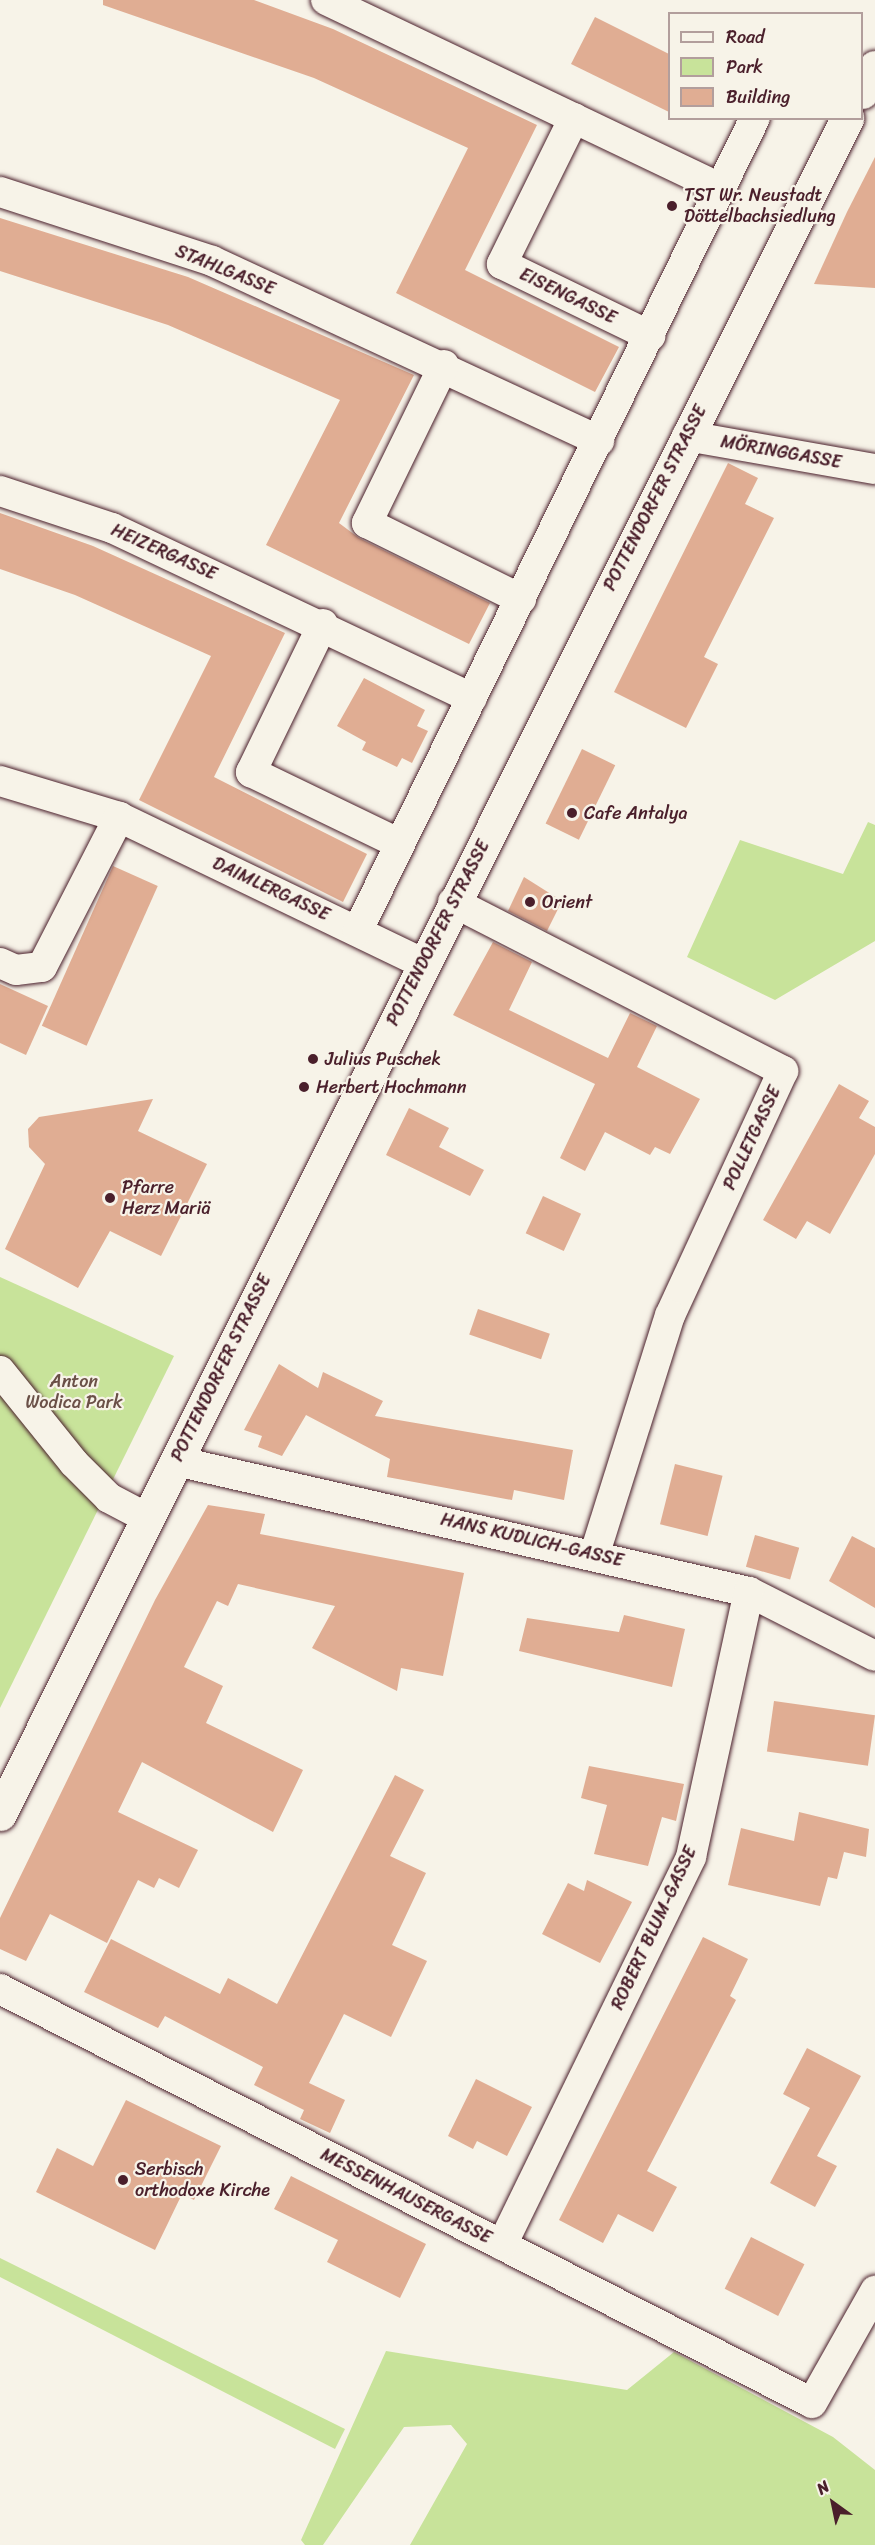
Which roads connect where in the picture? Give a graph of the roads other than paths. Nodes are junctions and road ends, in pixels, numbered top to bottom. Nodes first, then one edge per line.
1 (326, 0) edge
2 (875, 67) edge
3 (863, 88) edge
4 (574, 118) junction
5 (754, 120) edge
6 (846, 120) edge
7 (722, 189) junction
8 (0, 192) edge
9 (650, 336) junction
10 (444, 365) junction
11 (687, 436) junction
12 (599, 441) junction
13 (875, 469) edge
14 (0, 491) edge
15 (521, 599) junction
16 (323, 624) junction
17 (472, 698) junction
18 (0, 781) edge
19 (119, 817) junction
20 (400, 844) junction
21 (453, 902) junction
22 (358, 930) junction
23 (0, 963) edge
24 (422, 963) junction
25 (0, 1371) edge
26 (176, 1461) junction
27 (147, 1518) junction
28 (595, 1553) junction
29 (750, 1592) junction
30 (875, 1656) edge
31 (0, 1814) edge
32 (0, 1989) edge
33 (502, 2245) junction
34 (875, 2291) edge

1 - 4 street
2 - 3 main road
4 - 7 street
4 - 9 street, EISENGASSE
5 - 7 street
6 - 11 main road, POTTENDORFER STRASSE
7 - 9 street
8 - 10 street, STAHLGASSE
9 - 12 street
10 - 12 street, STAHLGASSE
10 - 15 street
11 - 13 street, MÖRINGGASSE
11 - 21 main road, POTTENDORFER STRASSE
12 - 15 street
14 - 16 street, HEIZERGASSE
15 - 17 street
16 - 17 street, HEIZERGASSE
16 - 20 street
17 - 20 street
18 - 19 street, DAIMLERGASSE
19 - 22 street, DAIMLERGASSE
19 - 23 street
20 - 22 street
21 - 24 main road, POTTENDORFER STRASSE
21 - 28 street, POLLETGASSE
22 - 24 street, DAIMLERGASSE
24 - 26 main road, POTTENDORFER STRASSE
25 - 27 street
26 - 27 main road, POTTENDORFER STRASSE
26 - 28 street, HANS KUDLICH-GASSE
27 - 31 main road, POTTENDORFER STRASSE
28 - 29 street, HANS KUDLICH-GASSE
29 - 30 street, HANS KUDLICH-GASSE
29 - 33 street, ROBERT BLUM-GASSE
32 - 33 street, MESSENHAUSERGASSE
33 - 34 street, MESSENHAUSERGASSE

